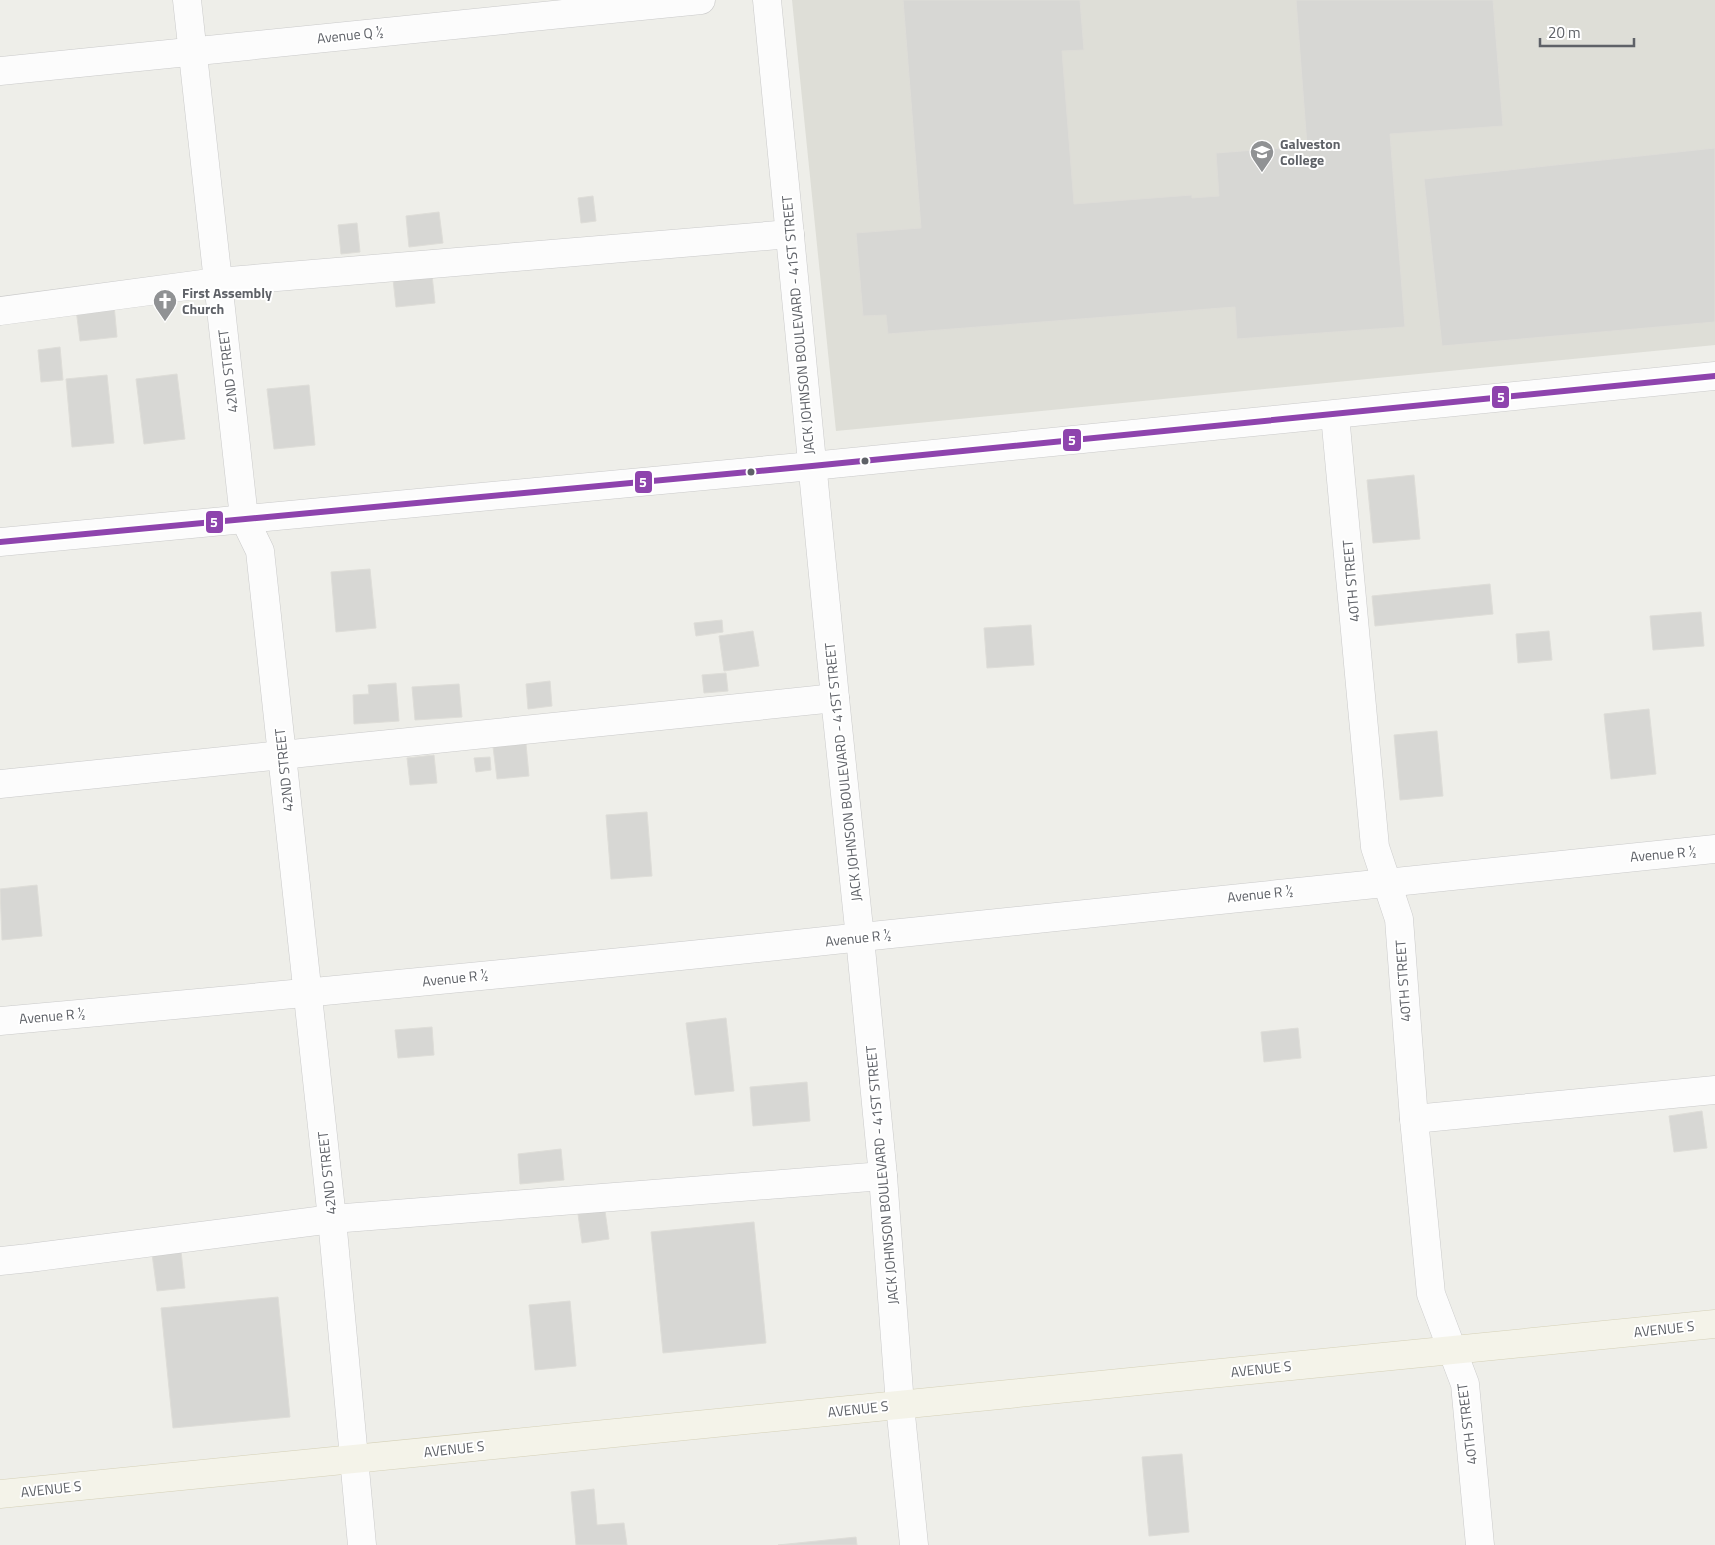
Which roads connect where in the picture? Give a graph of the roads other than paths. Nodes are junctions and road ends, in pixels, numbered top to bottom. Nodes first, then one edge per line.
1 (187, 0) edge
2 (701, 0) edge
3 (766, 0) edge
4 (192, 51) junction
5 (0, 71) edge
6 (790, 234) junction
7 (217, 282) junction
8 (0, 311) edge
9 (1715, 376) edge
10 (1336, 415) junction
11 (812, 466) junction
12 (244, 518) junction
13 (0, 542) edge
14 (834, 698) junction
15 (282, 755) junction
16 (0, 784) edge
17 (1715, 849) edge
18 (1385, 881) junction
19 (860, 938) junction
20 (308, 993) junction
21 (0, 1021) edge
22 (1715, 1090) edge
23 (1414, 1119) junction
24 (883, 1176) junction
25 (332, 1219) junction
26 (0, 1260) edge
27 (1715, 1324) edge
28 (1452, 1350) junction
29 (900, 1405) junction
30 (354, 1459) junction
31 (0, 1494) edge
32 (362, 1545) edge
33 (914, 1545) edge
34 (1480, 1545) edge

1 - 4 street, 42ND STREET
2 - 4 street, Avenue Q ½
3 - 6 street, JACK JOHNSON BOULEVARD - 41ST STREET
4 - 5 street, Avenue Q ½
4 - 7 street, 42ND STREET
6 - 7 street
6 - 11 street, JACK JOHNSON BOULEVARD - 41ST STREET
7 - 8 street
7 - 12 street, 42ND STREET
9 - 10 street
10 - 11 street
10 - 18 street, 40TH STREET
11 - 12 street
11 - 14 street, JACK JOHNSON BOULEVARD - 41ST STREET
12 - 13 street
12 - 15 street, 42ND STREET
14 - 15 street
14 - 19 street, JACK JOHNSON BOULEVARD - 41ST STREET
15 - 16 street
15 - 20 street, 42ND STREET
17 - 18 street, Avenue R ½
18 - 19 street, Avenue R ½
18 - 23 street, 40TH STREET
19 - 20 street, Avenue R ½
19 - 24 street, JACK JOHNSON BOULEVARD - 41ST STREET
20 - 21 street, Avenue R ½
20 - 25 street, 42ND STREET
22 - 23 street
23 - 28 street, 40TH STREET
24 - 25 street
24 - 29 street, JACK JOHNSON BOULEVARD - 41ST STREET
25 - 26 street
25 - 30 street, 42ND STREET
27 - 28 main road, AVENUE S
28 - 29 main road, AVENUE S
28 - 34 street, 40TH STREET
29 - 30 main road, AVENUE S
29 - 33 street, JACK JOHNSON BOULEVARD - 41ST STREET
30 - 31 main road, AVENUE S
30 - 32 street, 42ND STREET

